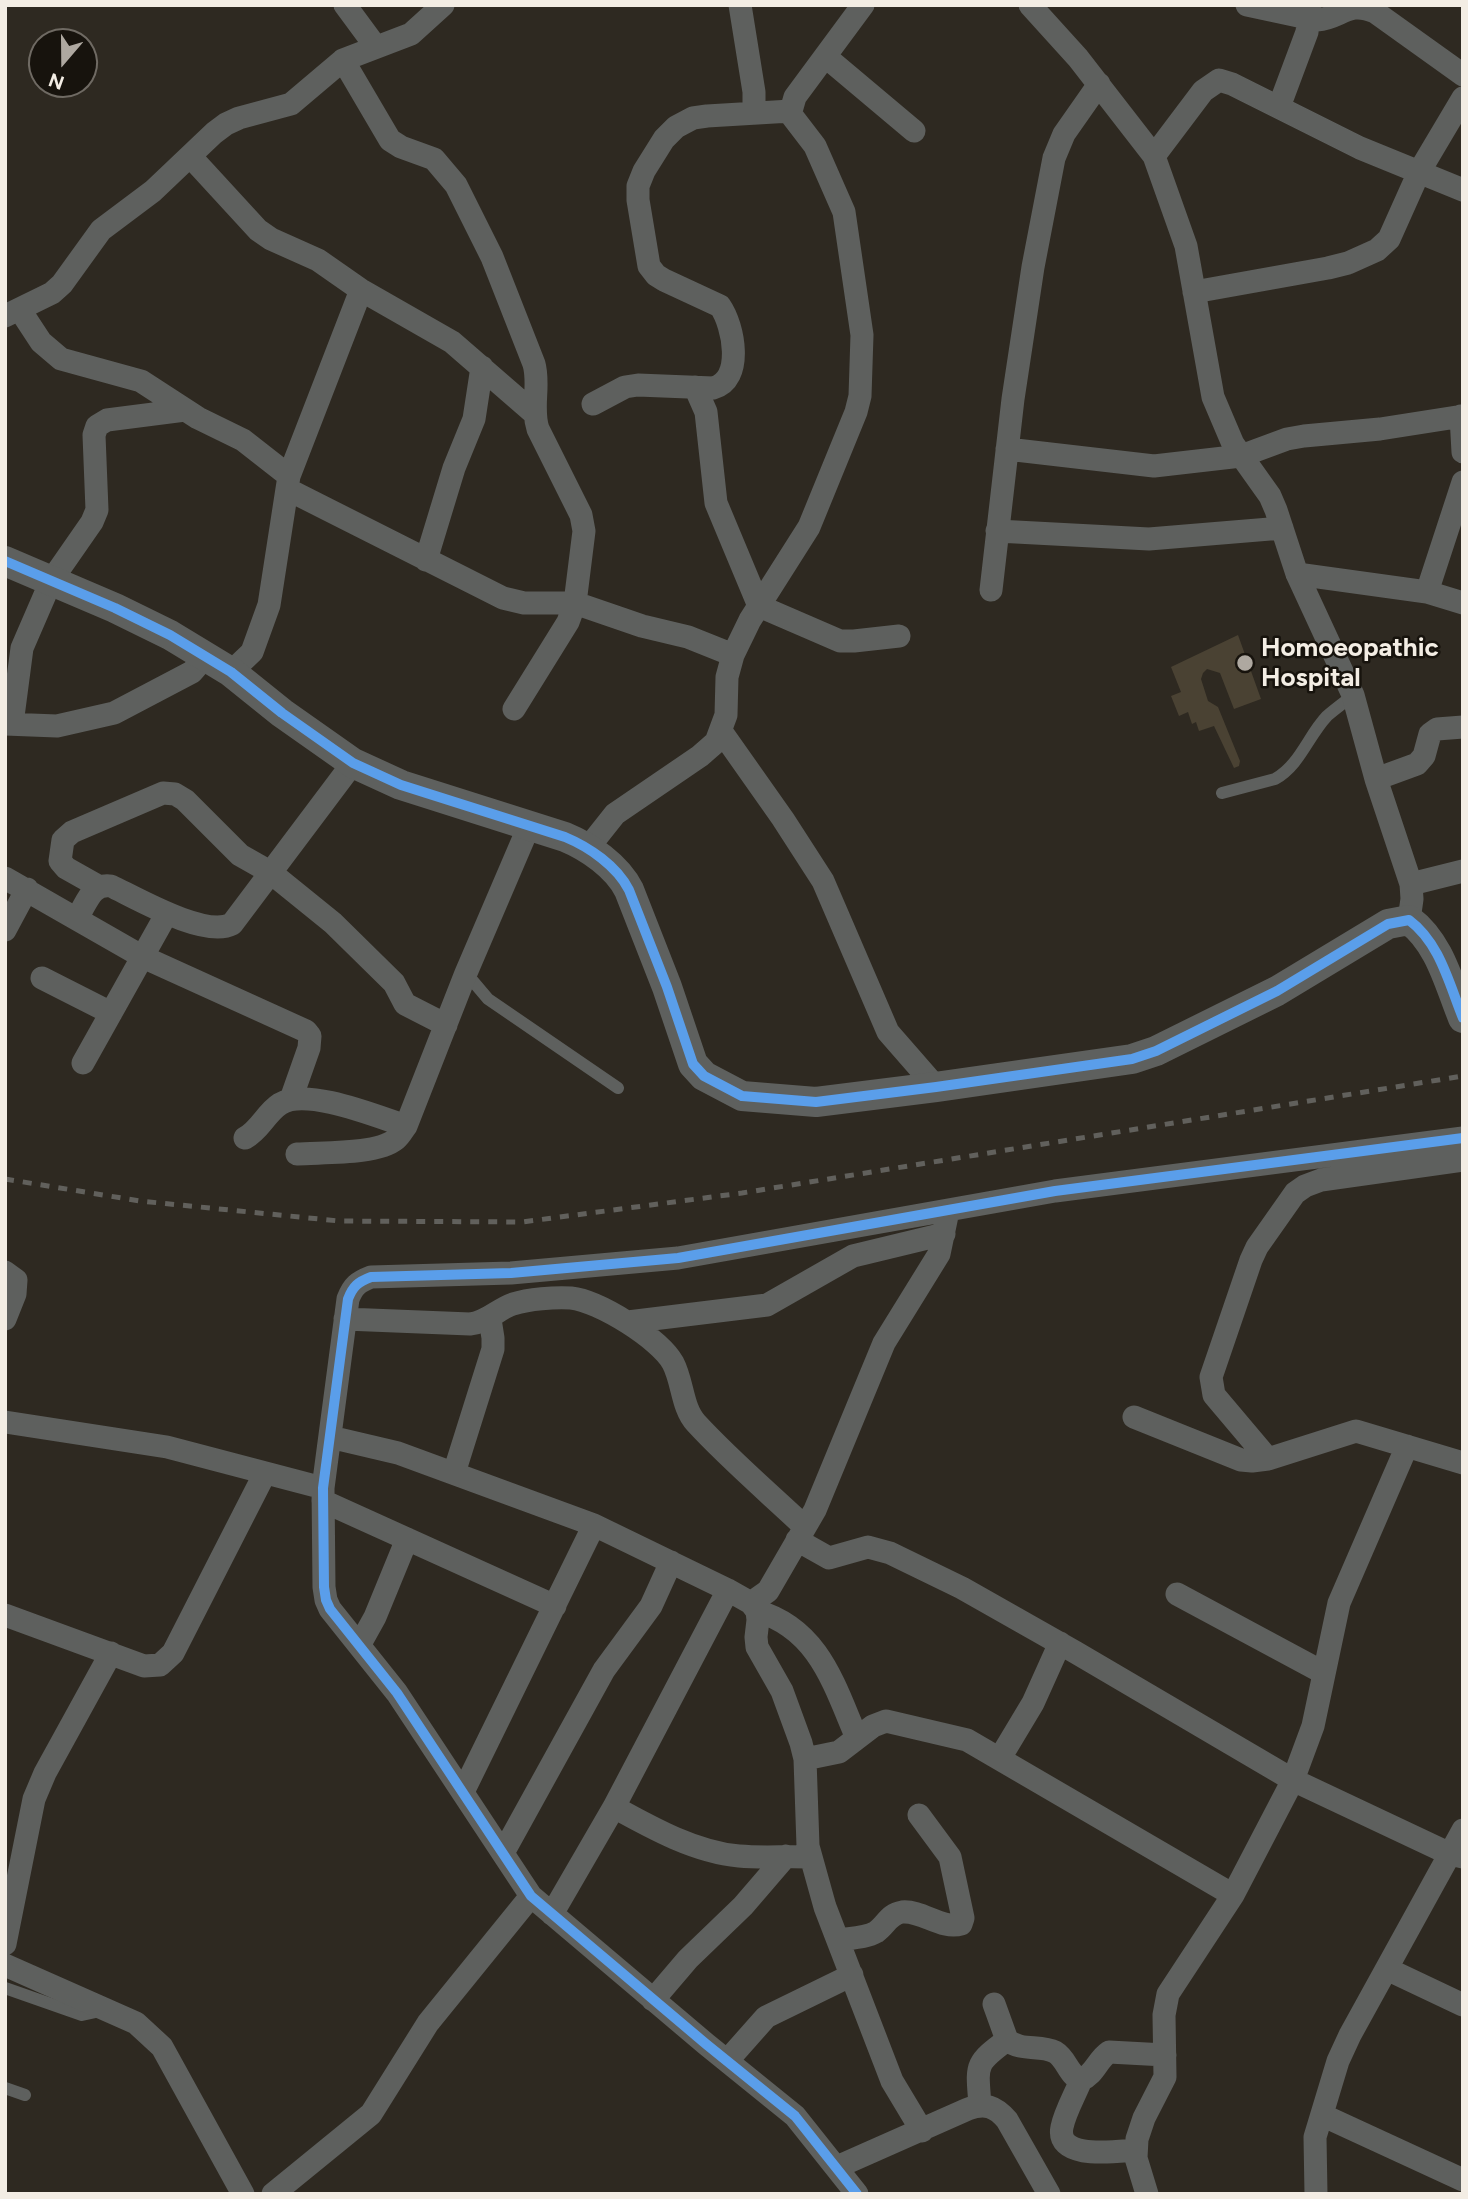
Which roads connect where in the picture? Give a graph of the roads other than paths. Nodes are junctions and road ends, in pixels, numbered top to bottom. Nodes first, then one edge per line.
1 (345, 5) edge
2 (443, 5) edge
3 (740, 5) edge
4 (863, 5) edge
5 (1030, 5) edge
6 (1247, 5) edge
7 (1310, 12) edge
8 (376, 47) junction
9 (826, 57) junction
10 (343, 60) junction
11 (1463, 75) edge
12 (1099, 84) junction
13 (1463, 98) edge
14 (1279, 107) junction
15 (791, 111) junction
16 (754, 113) junction
17 (915, 131) dead end
18 (190, 156) junction
19 (1154, 156) junction
20 (1419, 172) junction
21 (1463, 190) edge
22 (361, 290) junction
23 (1194, 292) junction
24 (13, 313) edge
25 (482, 367) junction
26 (695, 387) junction
27 (593, 404) dead end
28 (185, 410) junction
29 (535, 414) junction
30 (1462, 416) edge
31 (1007, 449) junction
32 (1463, 452) edge
33 (1241, 456) junction
34 (1463, 482) edge
35 (288, 483) junction
36 (1282, 528) junction
37 (997, 531) junction
38 (426, 560) junction
39 (5, 561) edge
40 (1297, 574) junction
41 (51, 582) junction
42 (990, 590) dead end
43 (1427, 592) junction
44 (575, 603) junction
45 (1463, 603) edge
46 (759, 606) junction
47 (899, 635) dead end
48 (733, 655) junction
49 (205, 657) junction
50 (231, 672) junction
51 (1353, 695) junction
52 (514, 709) dead end
53 (9, 724) edge
54 (1463, 727) edge
55 (721, 731) junction
56 (353, 763) junction
57 (1377, 779) junction
58 (1222, 793) dead end
59 (529, 826) junction
60 (589, 848) junction
61 (270, 872) junction
62 (1463, 872) edge
63 (5, 878) edge
64 (1411, 884) junction
65 (98, 886) junction
66 (27, 889) junction
67 (167, 913) junction
68 (77, 918) junction
69 (1409, 920) junction
70 (5, 930) edge
71 (143, 957) junction
72 (466, 974) junction
73 (41, 978) dead end
74 (111, 1013) junction
75 (1463, 1018) edge
76 (446, 1025) junction
77 (83, 1063) dead end
78 (936, 1087) junction
79 (618, 1088) dead end
80 (291, 1100) junction
81 (406, 1126) junction
82 (245, 1138) dead end
83 (1463, 1138) edge
84 (297, 1154) dead end
85 (1463, 1160) edge
86 (948, 1211) junction
87 (944, 1234) junction
88 (5, 1272) edge
89 (5, 1319) edge
90 (345, 1319) junction
91 (490, 1319) junction
92 (628, 1322) junction
93 (1134, 1417) dead end
94 (5, 1422) edge
95 (330, 1437) junction
96 (1407, 1446) junction
97 (1268, 1459) junction
98 (1463, 1463) edge
99 (265, 1473) junction
100 (454, 1473) junction
101 (323, 1495) junction
102 (594, 1525) junction
103 (801, 1534) junction
104 (407, 1539) junction
105 (671, 1562) junction
106 (728, 1590) junction
107 (1177, 1594) dead end
108 (555, 1606) junction
109 (754, 1608) junction
110 (5, 1615) edge
111 (1060, 1643) junction
112 (359, 1644) junction
113 (111, 1653) junction
114 (1324, 1673) junction
115 (857, 1738) junction
116 (1000, 1758) junction
117 (805, 1759) junction
118 (1293, 1780) junction
119 (463, 1792) junction
120 (614, 1807) junction
121 (919, 1815) dead end
122 (1463, 1830) edge
123 (503, 1853) junction
124 (786, 1856) junction
125 (1457, 1856) edge
126 (810, 1857) junction
127 (1233, 1895) junction
128 (531, 1896) junction
129 (552, 1914) junction
130 (838, 1940) junction
131 (5, 1944) edge
132 (5, 1965) edge
133 (1387, 1969) junction
134 (852, 1975) junction
135 (5, 1988) edge
136 (653, 2000) junction
137 (994, 2004) dead end
138 (1463, 2005) edge
139 (105, 2009) junction
140 (1007, 2040) junction
141 (1165, 2055) junction
142 (727, 2061) junction
143 (1081, 2080) junction
144 (5, 2088) edge
145 (25, 2095) dead end
146 (980, 2105) junction
147 (1322, 2115) junction
148 (922, 2131) junction
149 (1136, 2150) junction
150 (837, 2167) junction
151 (1463, 2180) edge
152 (243, 2194) edge
153 (273, 2194) edge
154 (857, 2194) edge
155 (1049, 2194) edge
156 (1147, 2194) edge
157 (1316, 2194) edge

1 - 8 street
2 - 8 street
3 - 16 street
4 - 9 street
5 - 12 street
6 - 7 street
7 - 11 street
7 - 14 street
8 - 10 street
9 - 15 street
9 - 17 street
10 - 18 street
10 - 29 street
12 - 19 street
12 - 31 street
13 - 20 street
14 - 19 street
14 - 20 street
15 - 16 street
15 - 46 street
16 - 26 street
18 - 22 street
18 - 24 street
19 - 23 street
20 - 21 street
20 - 23 street
22 - 25 street
22 - 35 street
23 - 33 street
24 - 28 street
25 - 29 street
25 - 38 street
26 - 27 street
26 - 46 street
28 - 35 street
28 - 41 street
29 - 44 street
30 - 32 street
30 - 33 street
31 - 33 street
31 - 37 street
33 - 36 street
34 - 43 street
35 - 38 street
35 - 50 street
36 - 37 street
36 - 40 street
37 - 42 street
38 - 44 street
39 - 41 street
40 - 43 street
40 - 51 street
41 - 49 street
41 - 53 street
43 - 45 street
44 - 48 street
44 - 52 street
46 - 47 street
46 - 48 street
48 - 55 street
49 - 50 street
49 - 53 street
50 - 56 street
51 - 57 street
51 - 58 lane
54 - 57 street
55 - 60 street
55 - 78 street
56 - 59 street
56 - 61 street
57 - 64 street
59 - 60 street
59 - 72 street
60 - 78 street
61 - 65 street
61 - 67 street
61 - 76 street
62 - 64 street
63 - 66 street
64 - 69 street
65 - 67 street
65 - 68 street
66 - 68 street
66 - 70 street
67 - 71 street
68 - 71 street
69 - 75 street
69 - 78 street
71 - 74 street
71 - 80 street
72 - 76 street
72 - 79 lane
73 - 74 street
74 - 77 street
76 - 81 street
80 - 81 street
80 - 82 street
81 - 84 street
83 - 86 street
85 - 97 street
86 - 87 street
86 - 90 street
87 - 92 street
87 - 103 street
88 - 89 street
90 - 91 street
90 - 95 street
91 - 92 street
91 - 100 street
92 - 103 street
93 - 97 street
94 - 99 street
95 - 100 street
95 - 101 street
96 - 97 street
96 - 98 street
96 - 114 street
99 - 101 street
99 - 113 street
100 - 102 street
101 - 104 street
101 - 112 street
102 - 105 street
102 - 108 street
103 - 109 street
103 - 111 street
104 - 108 street
104 - 112 street
105 - 106 street
105 - 123 street
106 - 109 street
106 - 120 street
107 - 114 street
108 - 119 street
109 - 115 street
109 - 117 street
110 - 113 street
111 - 116 street
111 - 118 street
112 - 119 street
113 - 131 street
114 - 118 street
115 - 116 street
115 - 117 street
116 - 127 street
117 - 126 street
118 - 125 street
118 - 127 street
119 - 123 street
120 - 124 street
120 - 129 street
121 - 130 street
122 - 125 street
123 - 128 street
124 - 126 street
124 - 136 street
125 - 133 street
126 - 130 street
127 - 141 street
128 - 129 street
128 - 153 street
129 - 136 street
130 - 134 street
132 - 139 street
133 - 138 street
133 - 147 street
134 - 142 street
134 - 148 street
135 - 139 lane
136 - 142 street
137 - 140 street
139 - 152 street
140 - 143 street
140 - 146 street
141 - 143 street
141 - 149 street
142 - 150 street
143 - 149 street
144 - 145 lane
146 - 148 street
146 - 155 street
147 - 151 street
147 - 157 street
148 - 150 street
149 - 156 street
150 - 154 street

